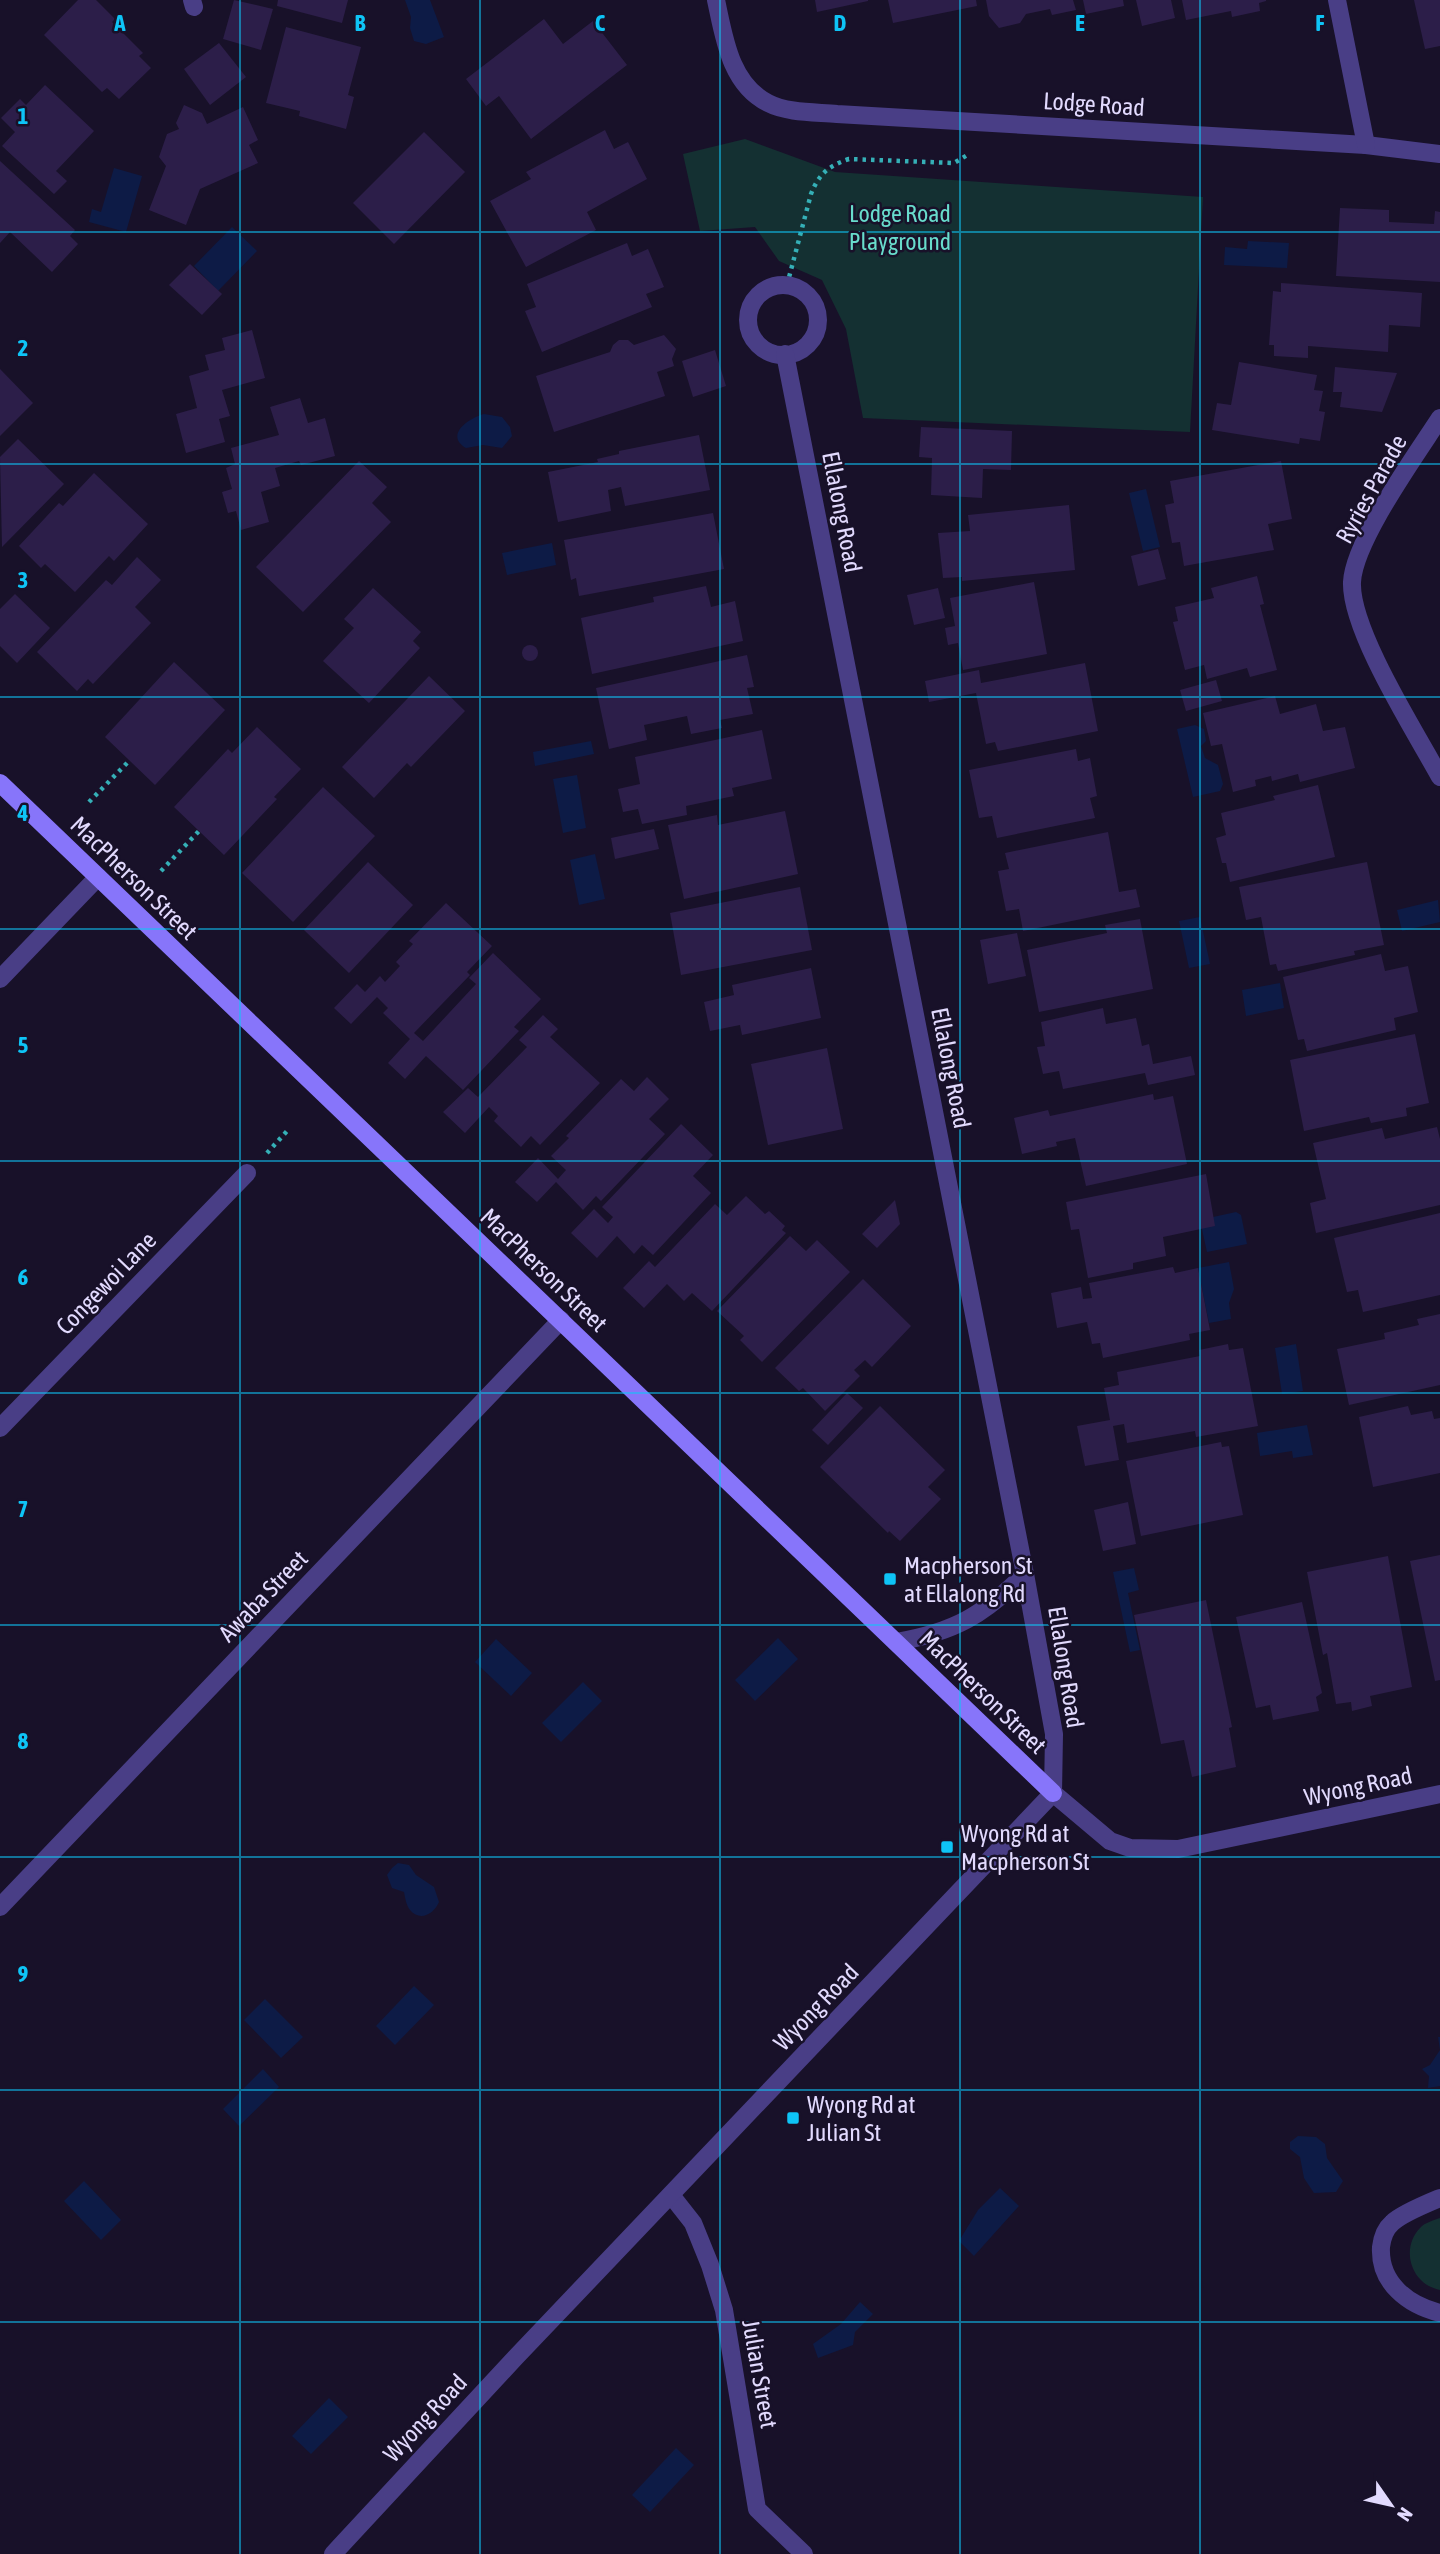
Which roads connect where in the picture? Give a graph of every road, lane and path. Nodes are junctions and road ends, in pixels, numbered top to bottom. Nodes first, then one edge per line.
1 (716, 0) edge
2 (1337, 0) edge
3 (992, 122) junction
4 (1366, 145) junction
5 (1440, 154) edge
6 (788, 285) junction
7 (786, 355) junction
8 (1440, 418) edge
9 (129, 761) dead end
10 (1440, 777) edge
11 (0, 783) edge
12 (89, 802) dead end
13 (199, 831) dead end
14 (161, 872) dead end
15 (98, 877) junction
16 (0, 979) edge
17 (288, 1130) dead end
18 (268, 1152) dead end
19 (247, 1173) dead end
20 (561, 1320) junction
21 (0, 1428) edge
22 (1025, 1574) junction
23 (896, 1642) junction
24 (1053, 1793) junction
25 (1440, 1794) edge
26 (0, 1907) edge
27 (671, 2195) junction
28 (1440, 2198) edge
29 (1440, 2313) edge
30 (332, 2554) edge
31 (804, 2554) edge

1 - 3 street, Lodge Road
2 - 4 street
3 - 4 street, Lodge Road
3 - 6 path
4 - 5 street, Lodge Road
6 - 7 street
6 - 7 street
7 - 22 street, Ellalong Road
8 - 10 street, Ryries Parade
9 - 12 path
11 - 15 street, MacPherson Street
13 - 14 path
15 - 16 street
15 - 20 street, MacPherson Street
17 - 18 path
19 - 21 street, Congewoi Lane
20 - 23 street, MacPherson Street
20 - 26 street, Awaba Street
22 - 23 street
22 - 24 street, Ellalong Road
23 - 24 street, MacPherson Street
24 - 25 street, Wyong Road
24 - 27 street, Wyong Road
27 - 30 street, Wyong Road
27 - 31 street, Julian Street
28 - 29 street

